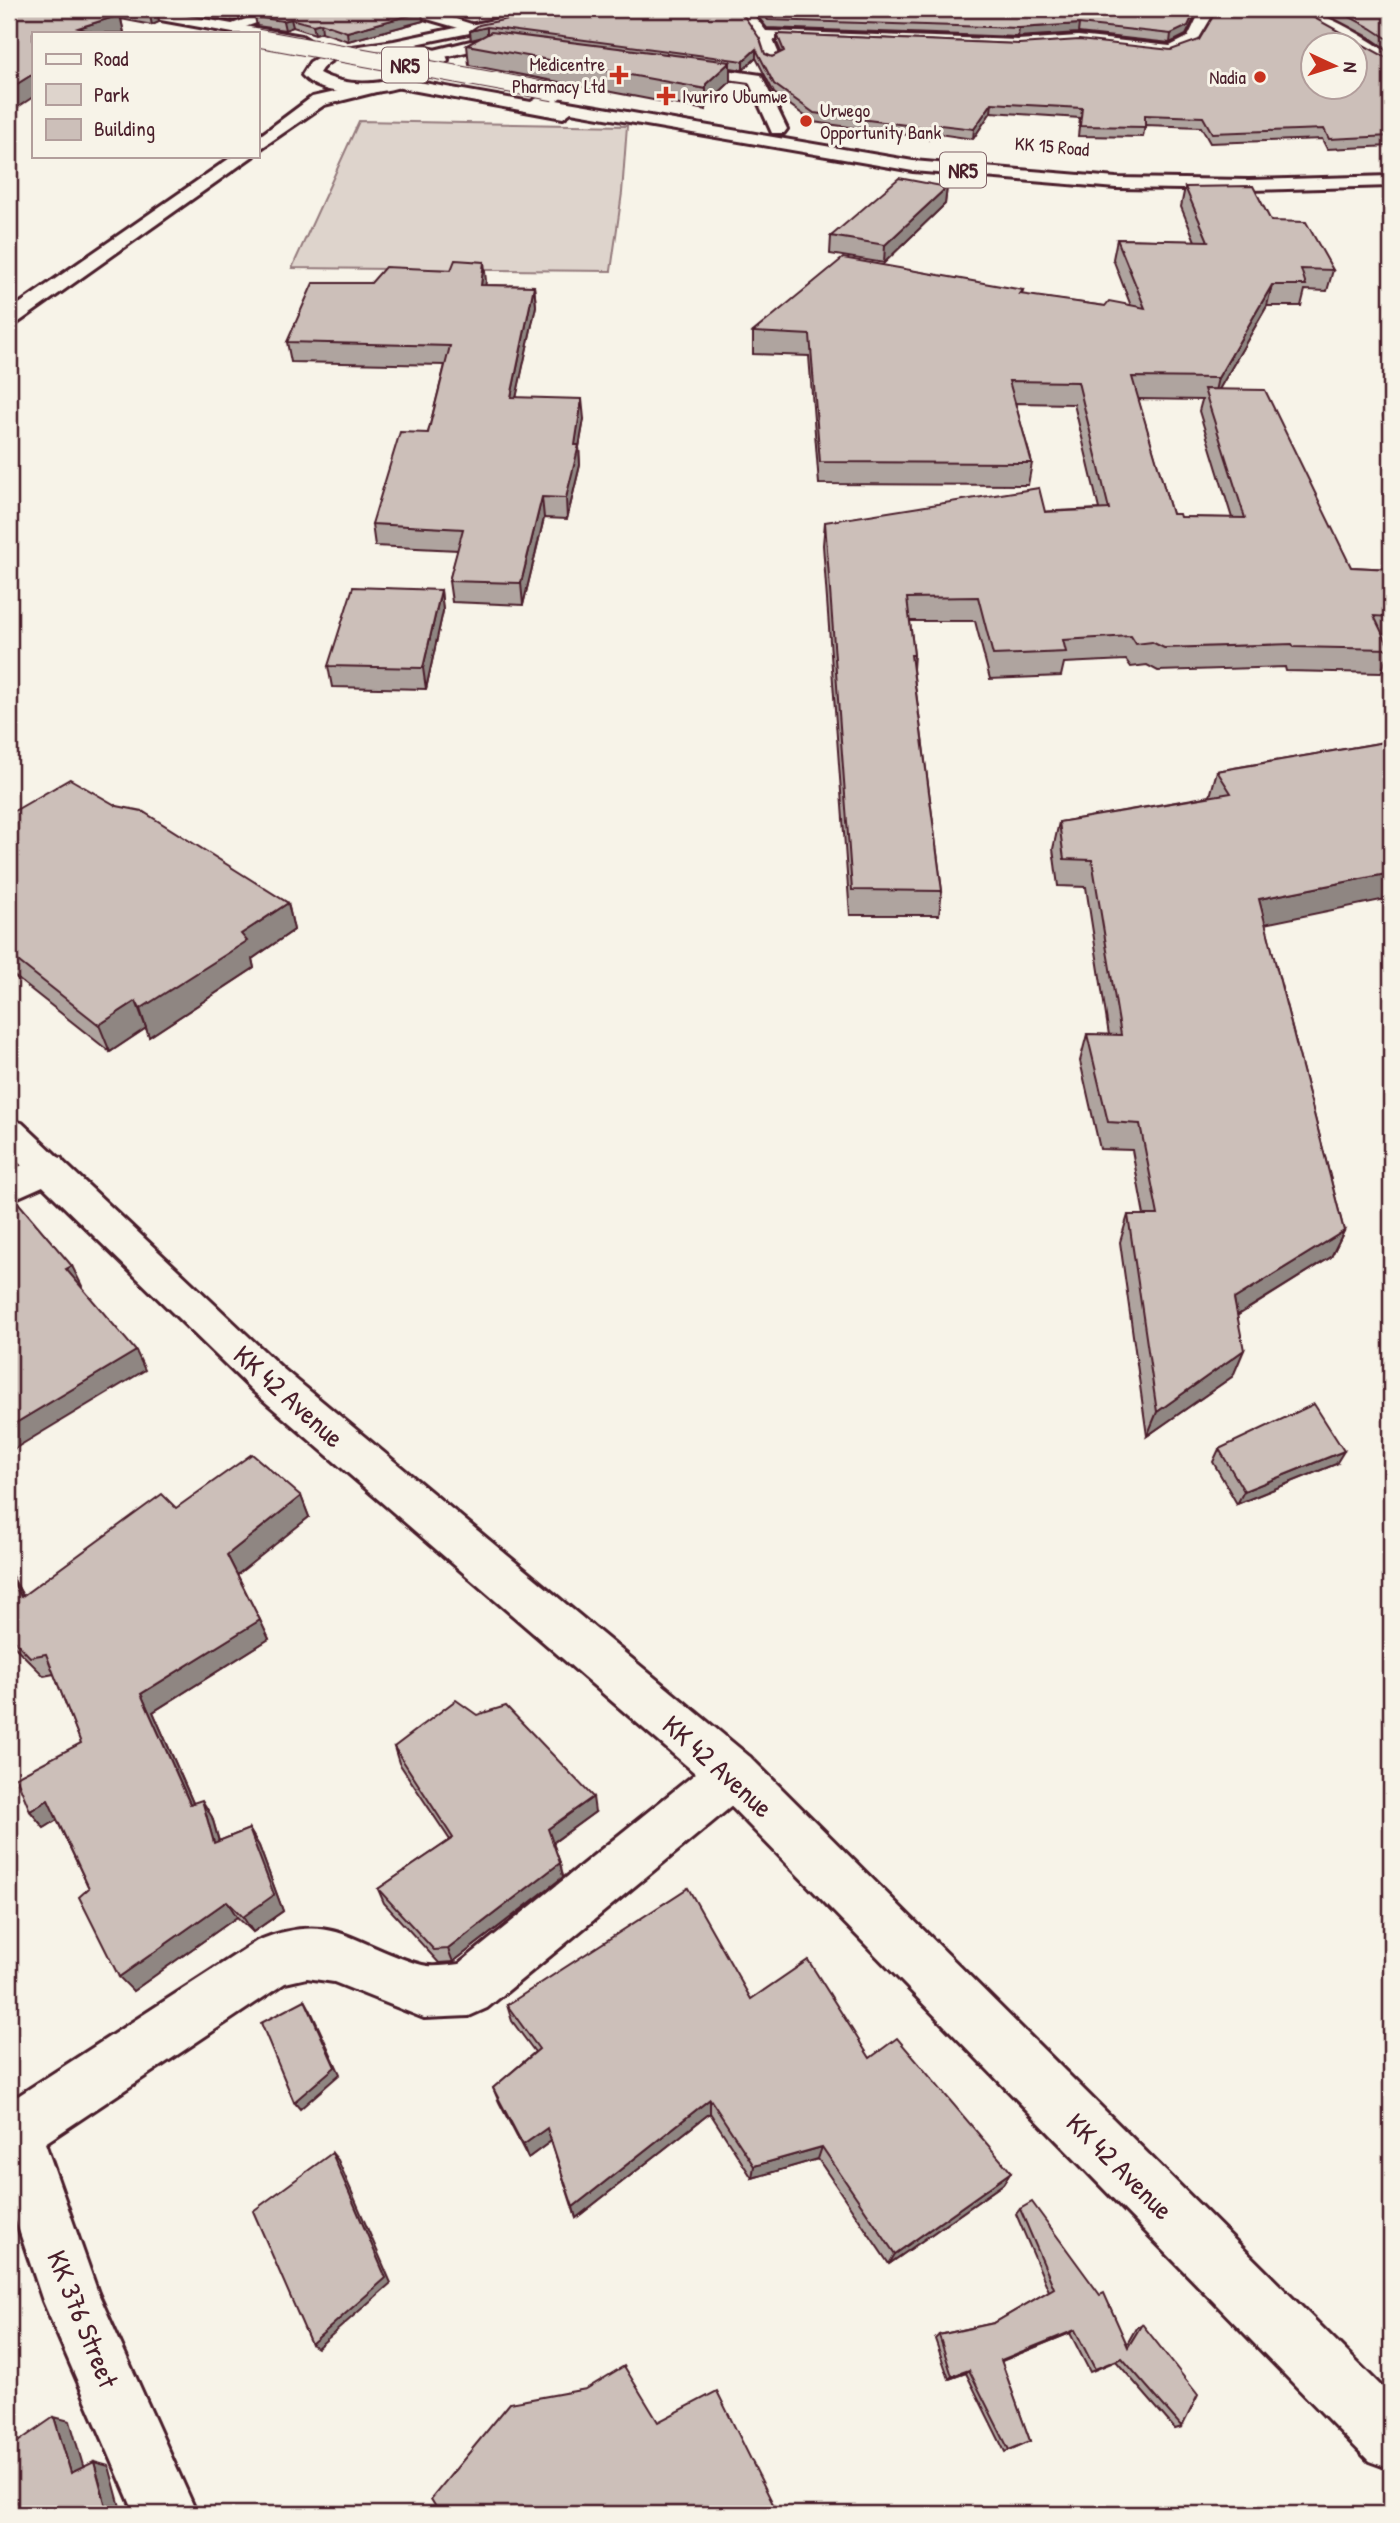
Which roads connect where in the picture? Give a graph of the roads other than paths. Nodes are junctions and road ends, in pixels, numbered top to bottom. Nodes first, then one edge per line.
1 (122, 9) edge
2 (288, 9) edge
3 (408, 9) edge
4 (567, 9) edge
5 (742, 9) edge
6 (1295, 9) edge
7 (104, 11) edge
8 (1309, 18) junction
9 (866, 24) edge
10 (476, 28) junction
11 (229, 31) edge
12 (446, 35) junction
13 (761, 35) junction
14 (259, 36) edge
15 (841, 36) junction
16 (259, 38) edge
17 (381, 46) junction
18 (352, 50) junction
19 (537, 50) edge
20 (259, 51) edge
21 (1388, 56) edge
22 (439, 58) junction
23 (659, 66) edge
24 (308, 69) junction
25 (755, 78) junction
26 (396, 83) junction
27 (374, 88) junction
28 (554, 94) junction
29 (318, 101) junction
30 (741, 120) dead end
31 (778, 129) junction
32 (259, 145) edge
33 (797, 147) junction
34 (241, 158) edge
35 (1391, 171) edge
36 (1391, 181) edge
37 (9, 320) edge
38 (9, 1132) edge
39 (28, 1177) edge
40 (733, 1774) junction
41 (11, 2126) edge
42 (1391, 2439) edge
43 (166, 2514) edge

1 - 11 main road
2 - 11 main road
3 - 10 main road
4 - 10 main road
5 - 13 main road
6 - 8 main road
7 - 11 main road
8 - 15 main road
8 - 21 main road
9 - 15 main road
10 - 12 main road
12 - 17 main road
12 - 22 main road
13 - 15 main road
13 - 25 main road
14 - 18 main road
16 - 28 main road, KK 15 Road / NR5, bridge
17 - 18 main road
17 - 22 main road
18 - 24 main road
19 - 22 main road
20 - 28 main road, KK 15 Road / NR5
22 - 26 main road
22 - 28 main road
23 - 25 main road
24 - 27 main road
24 - 29 main road
25 - 31 main road
26 - 27 main road
26 - 33 main road
27 - 29 main road
28 - 31 main road, KK 15 Road / NR5
28 - 33 main road, KK 15 Road / NR5
29 - 32 main road
30 - 31 main road
31 - 35 main road, KK 15 Road / NR5
33 - 36 main road, KK 15 Road / NR5
34 - 37 main road
38 - 39 main road, KK 42 Avenue
39 - 40 main road, KK 42 Avenue
40 - 41 main road
40 - 42 main road, KK 42 Avenue
41 - 43 main road, KK 376 Street

